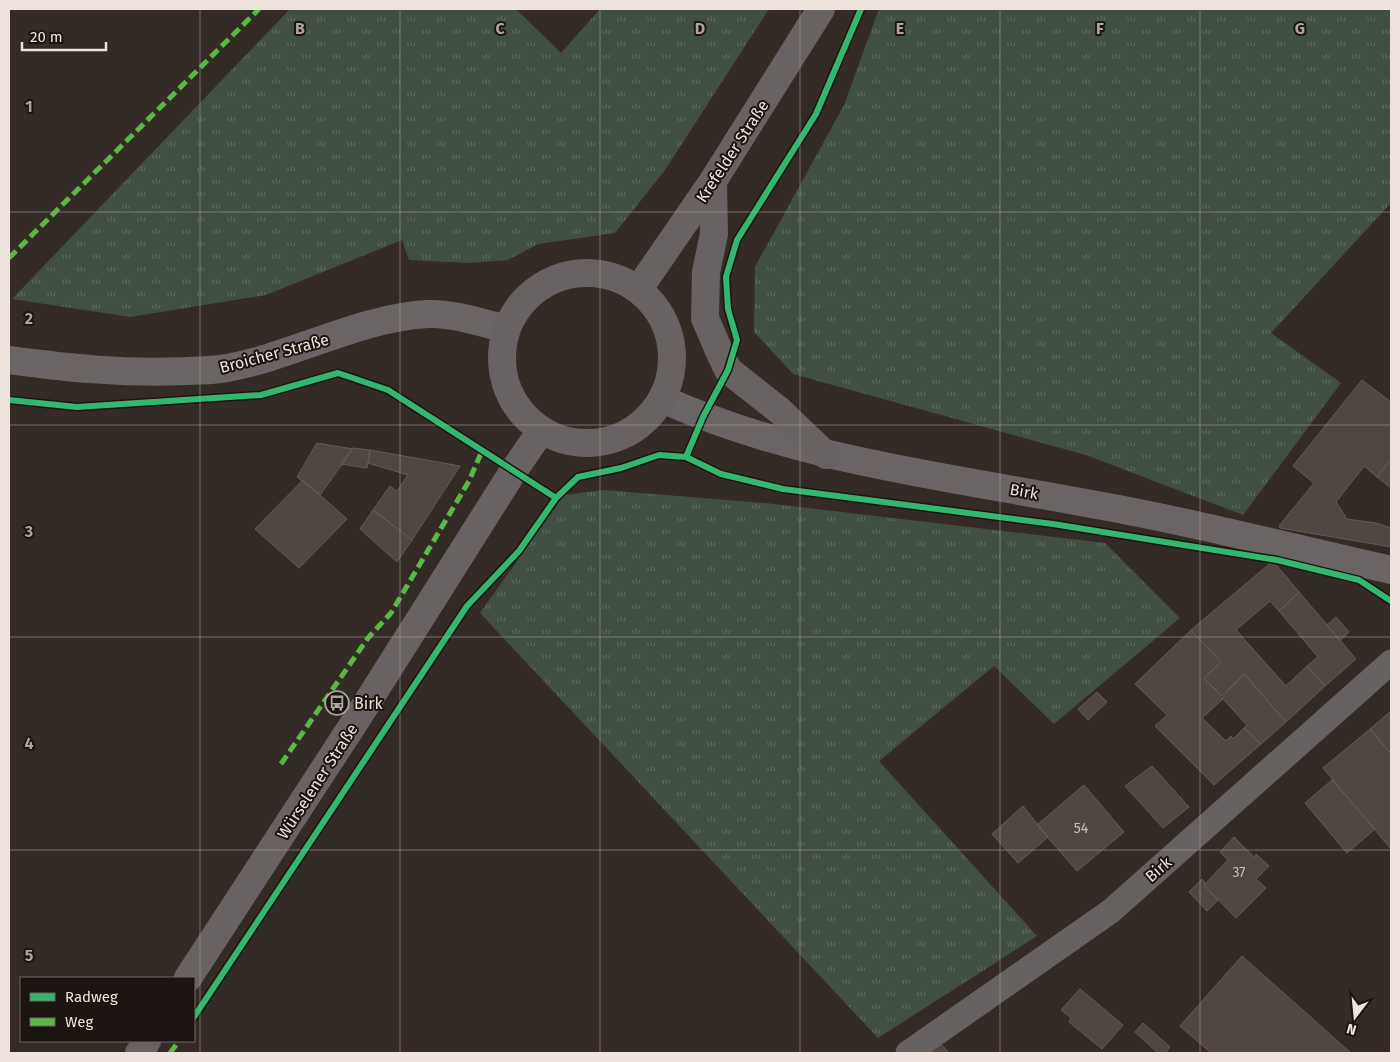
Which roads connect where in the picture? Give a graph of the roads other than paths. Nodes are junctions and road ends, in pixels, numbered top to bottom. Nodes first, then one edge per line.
1 (821, 9) edge
2 (713, 182) junction
3 (638, 290) junction
4 (506, 329) junction
5 (9, 360) edge
6 (662, 399) junction
7 (541, 431) junction
8 (826, 455) junction
9 (1391, 570) edge
10 (1391, 662) edge
11 (189, 977) edge
12 (146, 1042) edge
13 (139, 1053) edge
14 (908, 1053) edge

1 - 2 main road, Krefelder Straße
2 - 3 main road, Krefelder Straße
2 - 8 main road
3 - 4 main road
3 - 6 main road
4 - 5 main road, Broicher Straße
4 - 7 main road
6 - 7 main road
6 - 8 main road, Birk
7 - 11 main road, Würselener Straße
8 - 9 main road, Birk
10 - 14 street, Birk
12 - 13 main road

